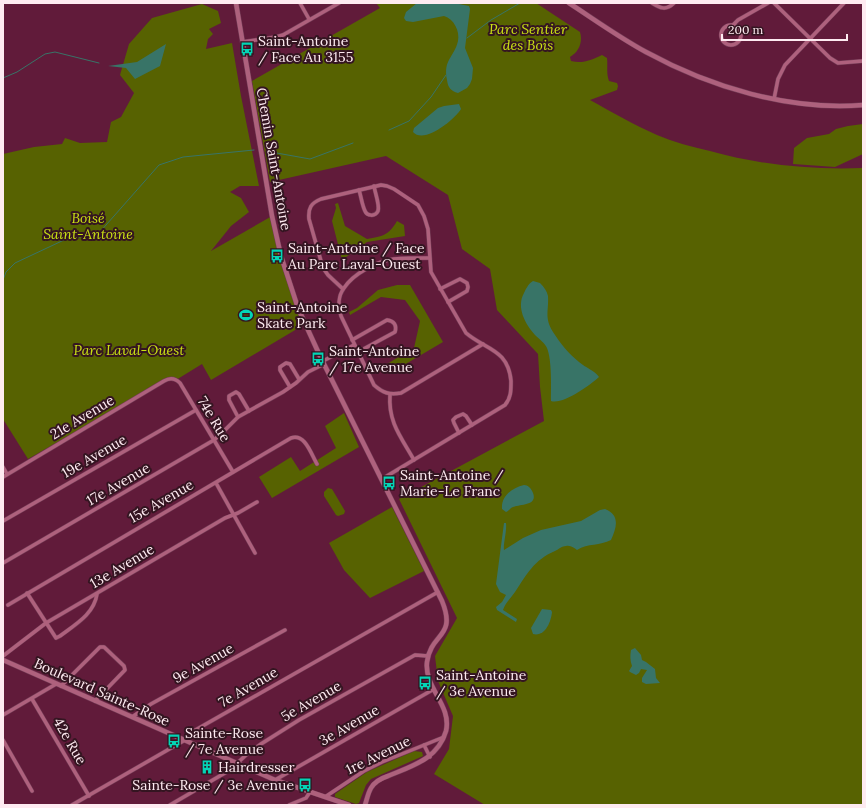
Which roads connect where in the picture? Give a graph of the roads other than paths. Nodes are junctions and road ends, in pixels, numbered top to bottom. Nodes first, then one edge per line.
1 (236, 3) edge
2 (300, 3) edge
3 (339, 3) edge
4 (569, 3) edge
5 (652, 3) edge
6 (674, 3) edge
7 (768, 3) edge
8 (774, 3) edge
9 (843, 3) edge
10 (309, 19) junction
11 (733, 25) junction
12 (810, 39) junction
13 (242, 42) junction
14 (863, 60) edge
15 (774, 98) junction
16 (863, 105) edge
17 (374, 186) junction
18 (359, 190) junction
19 (429, 258) junction
20 (343, 288) junction
21 (440, 289) junction
22 (448, 302) junction
23 (352, 340) junction
24 (354, 344) junction
25 (483, 344) junction
26 (358, 352) junction
27 (323, 362) junction
28 (174, 379) joint
29 (299, 379) junction
30 (290, 388) junction
31 (390, 395) junction
32 (196, 410) junction
33 (249, 412) junction
34 (238, 417) junction
35 (472, 425) junction
36 (459, 433) junction
37 (214, 440) junction
38 (414, 460) junction
39 (317, 464) dead end
40 (3, 467) edge
41 (233, 472) junction
42 (7, 474) junction
43 (3, 476) edge
44 (382, 479) junction
45 (216, 483) junction
46 (257, 502) dead end
47 (233, 515) junction
48 (3, 521) edge
49 (254, 553) dead end
50 (3, 563) edge
51 (438, 592) junction
52 (27, 593) junction
53 (97, 594) junction
54 (8, 605) dead end
55 (46, 623) junction
56 (285, 630) dead end
57 (3, 656) edge
58 (428, 656) junction
59 (4, 662) edge
60 (58, 685) junction
61 (434, 689) junction
62 (32, 699) junction
63 (95, 701) junction
64 (3, 716) edge
65 (132, 717) junction
66 (444, 737) junction
67 (3, 740) edge
68 (185, 740) junction
69 (424, 745) junction
70 (430, 757) junction
71 (238, 763) junction
72 (275, 780) junction
73 (32, 791) dead end
74 (310, 792) junction
75 (88, 796) junction
76 (325, 797) junction
77 (338, 804) edge
78 (72, 805) edge
79 (170, 805) edge
80 (289, 805) edge
81 (349, 805) edge
82 (365, 805) edge

1 - 13 street, Chemin Saint-Antoine
2 - 10 street
3 - 10 street
4 - 15 street
5 - 6 street
7 - 11 street
8 - 12 street
9 - 12 street
10 - 13 street
11 - 11 street
12 - 14 street
12 - 15 street
13 - 27 street, Chemin Saint-Antoine
15 - 16 street
17 - 18 street
17 - 18 street
17 - 19 street
18 - 20 street
19 - 20 street
19 - 21 street
20 - 23 street
21 - 22 street
21 - 22 street
22 - 25 street
23 - 24 street
23 - 26 street
24 - 26 street
24 - 27 street, 17e Avenue
25 - 31 street
25 - 35 street
26 - 31 street
27 - 29 street, 17e Avenue
27 - 44 street, Chemin Saint-Antoine
28 - 32 street, 74e Rue
28 - 42 street, 21e Avenue
29 - 30 street, 17e Avenue
29 - 30 street
30 - 33 street, 17e Avenue
31 - 38 street
32 - 37 street, 74e Rue
32 - 48 street, 19e Avenue
33 - 34 street, 17e Avenue
33 - 34 street
34 - 37 street, 17e Avenue
35 - 36 street
35 - 36 street
36 - 38 street
37 - 41 street, 74e Rue
37 - 50 street, 17e Avenue
38 - 44 street
39 - 41 street, 15e Avenue
40 - 42 street
41 - 45 street, 15e Avenue
42 - 43 street, 21e Avenue
44 - 51 street, Chemin Saint-Antoine
45 - 47 street
45 - 52 street, 15e Avenue
46 - 47 street, 13e Avenue
47 - 49 street
47 - 53 street, 13e Avenue
51 - 58 street, Chemin Saint-Antoine
51 - 68 street, 7e Avenue
52 - 54 street, 15e Avenue
52 - 55 street
53 - 55 street, 13e Avenue
53 - 55 street
55 - 57 street, 13e Avenue
56 - 65 street, 9e Avenue
58 - 61 street
58 - 71 street, 5e Avenue
59 - 60 street, Boulevard Sainte-Rose
60 - 62 street
60 - 63 street, Boulevard Sainte-Rose
60 - 63 street
61 - 66 street
61 - 72 street, 3e Avenue
62 - 64 street
62 - 75 street, 42e Rue
63 - 65 street, Boulevard Sainte-Rose
65 - 68 street, Boulevard Sainte-Rose
66 - 69 street, 1re Avenue
66 - 70 street
67 - 73 street
68 - 71 street, Boulevard Sainte-Rose
68 - 75 street, 7e Avenue
69 - 70 street
69 - 76 street, 1re Avenue
70 - 82 street
71 - 72 street, Boulevard Sainte-Rose
71 - 79 street, 5e Avenue
72 - 74 street, Boulevard Sainte-Rose
74 - 76 street, Boulevard Sainte-Rose
74 - 80 street
75 - 78 street, 7e Avenue
76 - 77 street, Boulevard Sainte-Rose
77 - 81 street, Boulevard Sainte-Rose

